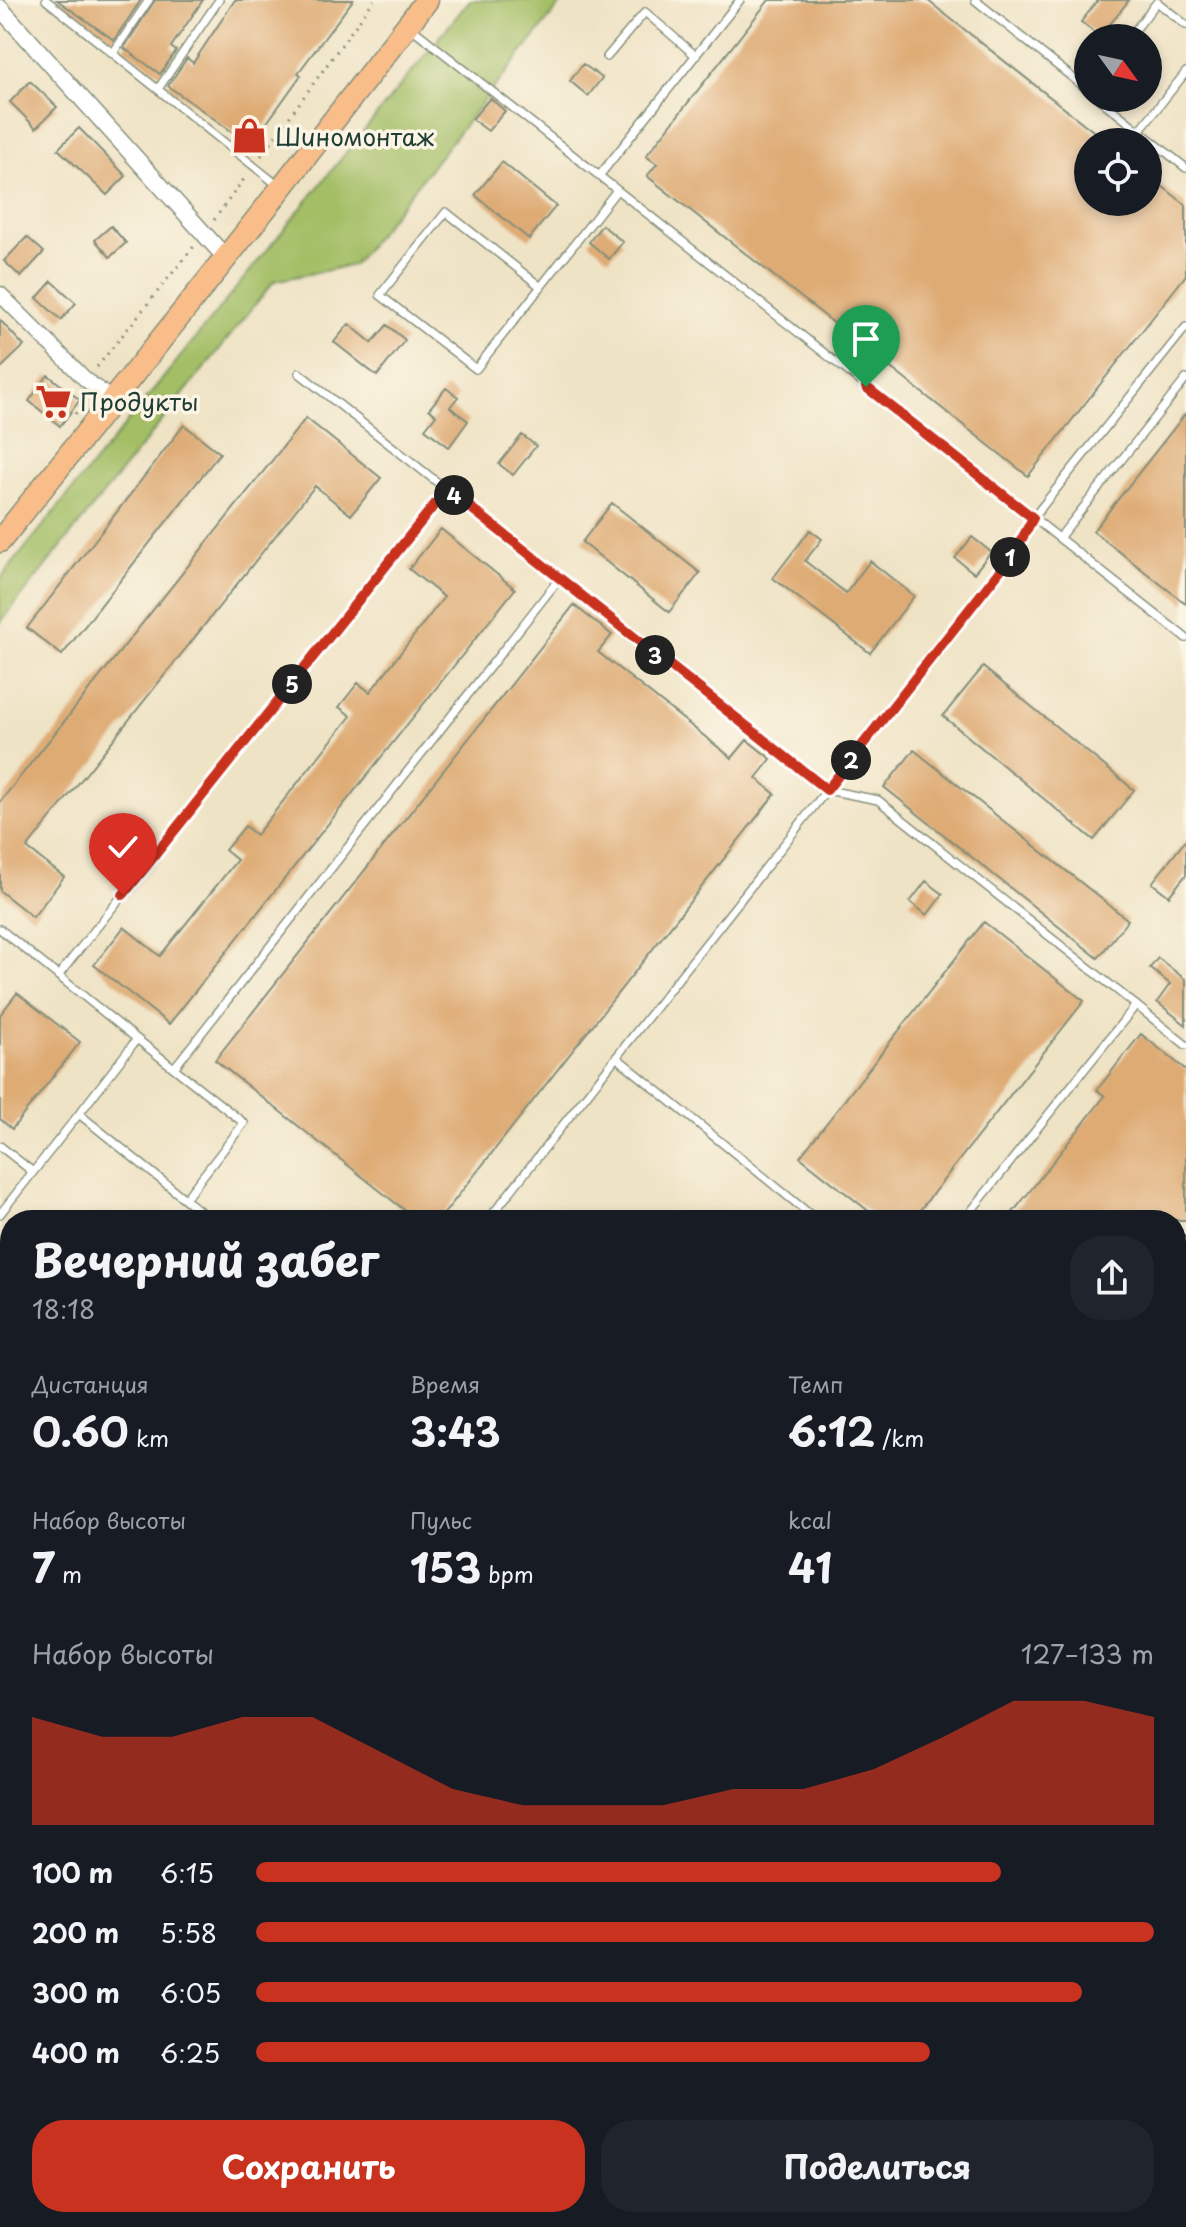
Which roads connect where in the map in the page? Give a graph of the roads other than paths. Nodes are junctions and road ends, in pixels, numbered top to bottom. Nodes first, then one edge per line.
1 (46, 0) edge
2 (149, 0) edge
3 (219, 0) edge
4 (427, 0) edge
5 (740, 0) edge
6 (975, 0) edge
7 (0, 8) edge
8 (1140, 24) edge
9 (408, 25) junction
10 (1186, 25) edge
11 (113, 53) junction
12 (696, 56) junction
13 (607, 57) dead end
14 (1186, 72) edge
15 (1074, 79) edge
16 (158, 89) junction
17 (1115, 112) edge
18 (1135, 128) edge
19 (1141, 128) edge
20 (1162, 149) edge
21 (1186, 168) edge
22 (599, 176) junction
23 (281, 189) junction
24 (617, 190) junction
25 (226, 258) junction
26 (541, 287) junction
27 (0, 294) edge
28 (1186, 327) edge
29 (299, 373) dead end
30 (1186, 379) edge
31 (113, 400) junction
32 (447, 489) junction
33 (1033, 518) junction
34 (1059, 538) junction
35 (0, 541) edge
36 (559, 579) junction
37 (1186, 638) edge
38 (827, 790) junction
39 (0, 929) edge
40 (58, 976) junction
41 (1136, 1005) junction
42 (137, 1039) junction
43 (1186, 1045) edge
44 (616, 1057) junction
45 (174, 1068) junction
46 (79, 1114) junction
47 (0, 1146) edge
48 (33, 1172) junction
49 (185, 1199) junction
50 (3, 1210) edge
51 (199, 1210) edge
52 (496, 1210) edge
53 (805, 1210) edge
54 (972, 1210) edge

1 - 11 lane
2 - 11 lane
3 - 16 lane
4 - 9 highway
5 - 12 lane
6 - 15 lane
7 - 25 street
8 - 10 lane
9 - 22 lane
9 - 23 highway
11 - 16 lane
12 - 13 lane
12 - 22 lane
14 - 19 lane
16 - 23 lane
17 - 18 lane
20 - 21 lane
22 - 24 lane
23 - 25 highway
24 - 26 lane
24 - 33 lane
25 - 31 highway
26 - 26 lane
27 - 31 street
28 - 33 lane
29 - 32 lane
30 - 34 lane
31 - 35 highway
32 - 36 lane
32 - 40 lane
33 - 34 lane
33 - 38 lane
34 - 37 lane
36 - 38 lane
36 - 45 lane
38 - 41 lane
38 - 44 lane
39 - 40 lane
40 - 42 lane
41 - 43 lane
41 - 54 lane
42 - 45 lane
42 - 46 lane
44 - 52 lane
44 - 53 lane
45 - 49 lane
46 - 48 lane
46 - 49 lane
47 - 48 lane
48 - 50 lane
49 - 51 lane

